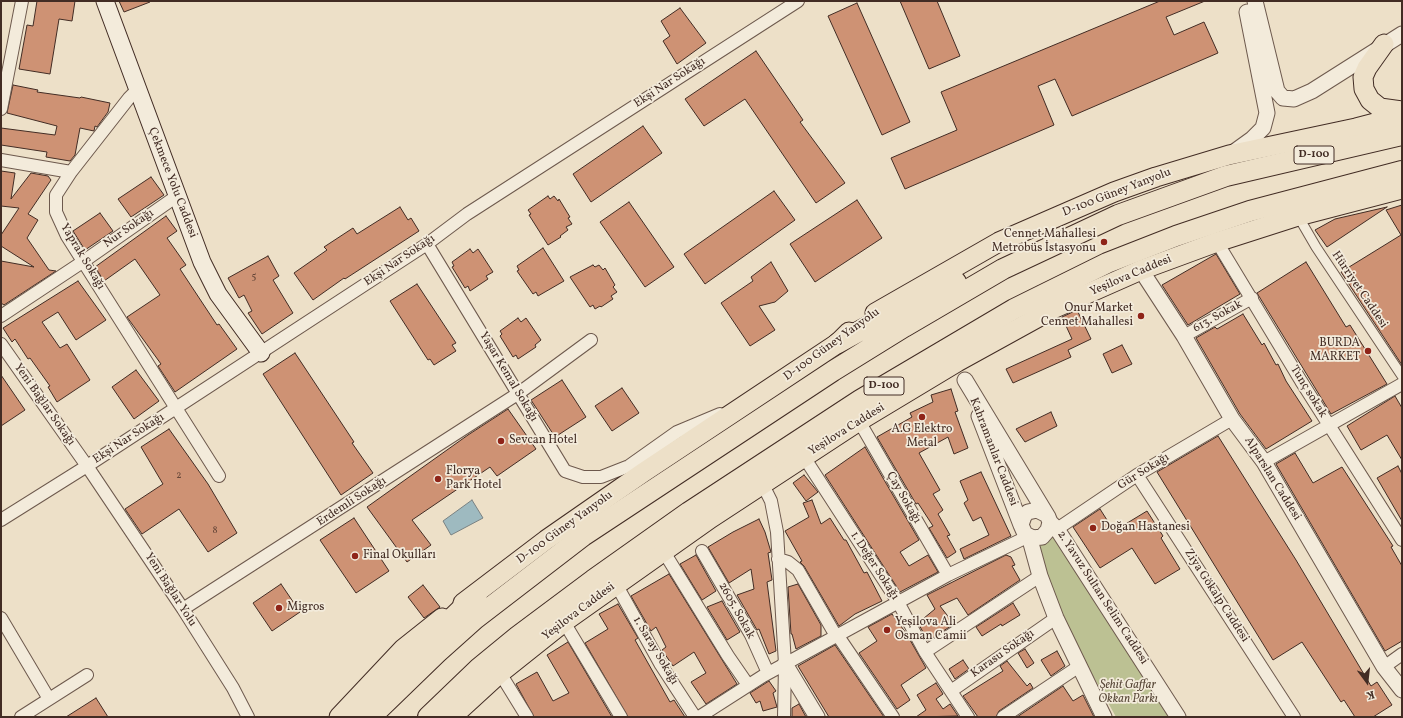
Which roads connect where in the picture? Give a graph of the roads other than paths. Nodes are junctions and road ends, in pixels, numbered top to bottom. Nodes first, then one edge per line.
1 (22, 1) edge
2 (105, 1) edge
3 (798, 1) edge
4 (1245, 1) edge
5 (1255, 1) edge
6 (1402, 34) edge
7 (1384, 44) junction
8 (137, 90) junction
9 (1, 109) edge
10 (1402, 111) edge
11 (1402, 116) edge
12 (1402, 135) edge
13 (1229, 155) junction
14 (1, 160) edge
15 (1402, 171) edge
16 (71, 172) junction
17 (1402, 189) edge
18 (177, 196) junction
19 (1402, 196) edge
20 (1359, 201) junction
21 (1298, 216) junction
22 (1092, 226) junction
23 (1217, 242) junction
24 (427, 244) junction
25 (84, 261) junction
26 (1141, 270) junction
27 (1252, 298) junction
28 (1, 316) edge
29 (1184, 336) junction
30 (591, 340) dead end
31 (838, 343) junction
32 (1, 344) edge
33 (262, 353) junction
34 (957, 362) junction
35 (1402, 376) edge
36 (965, 380) junction
37 (1402, 384) edge
38 (519, 393) junction
39 (758, 398) junction
40 (176, 408) junction
41 (1232, 419) junction
42 (859, 422) junction
43 (1329, 425) junction
44 (804, 457) junction
45 (1264, 462) junction
46 (88, 466) junction
47 (1137, 475) junction
48 (219, 476) dead end
49 (763, 485) junction
50 (1, 520) edge
51 (1051, 521) junction
52 (1025, 531) junction
53 (1402, 540) edge
54 (702, 551) dead end
55 (664, 552) junction
56 (778, 559) junction
57 (948, 575) junction
58 (1040, 576) junction
59 (616, 584) junction
60 (477, 594) junction
61 (898, 602) junction
62 (183, 609) junction
63 (1, 618) edge
64 (1056, 618) junction
65 (564, 622) junction
66 (837, 636) junction
67 (925, 652) junction
68 (1402, 654) edge
69 (785, 664) junction
70 (1078, 667) junction
71 (1384, 667) junction
72 (500, 673) junction
73 (768, 673) junction
74 (86, 675) dead end
75 (748, 685) junction
76 (1402, 690) edge
77 (951, 691) junction
78 (49, 699) junction
79 (21, 717) edge
80 (248, 717) edge
81 (339, 717) edge
82 (355, 717) edge
83 (371, 717) edge
84 (428, 717) edge
85 (452, 717) edge
86 (526, 717) edge
87 (621, 717) edge
88 (695, 717) edge
89 (699, 717) edge
90 (784, 717) edge
91 (816, 717) edge
92 (893, 717) edge
93 (968, 717) edge
94 (1003, 717) edge
95 (1104, 717) edge
96 (1178, 717) edge
97 (1294, 717) edge

1 - 9 street
2 - 8 main road, Çekmece Yolu Caddesi
3 - 24 street, Ekşi Nar Sokağı
4 - 13 street
5 - 7 street
6 - 7 street
7 - 10 main road
8 - 16 street, Yaprak Sokağı
8 - 18 main road, Çekmece Yolu Caddesi
11 - 13 main road, D-100 Güney Yanyolu
12 - 22 highway, D-100
13 - 31 main road, D-100 Güney Yanyolu
14 - 16 street
15 - 84 highway, D-100
16 - 25 street, Yaprak Sokağı
17 - 20 main road, Yeşilova Caddesi
18 - 25 street, Nur Sokağı
18 - 33 main road, Çekmece Yolu Caddesi
19 - 20 street
20 - 21 main road, Yeşilova Caddesi
21 - 23 main road, Yeşilova Caddesi
21 - 35 street, Hürriyet Caddesi
22 - 31 highway
22 - 83 highway, D-100
23 - 26 main road, Yeşilova Caddesi
23 - 27 street, Tunç sokak
24 - 33 street, Ekşi Nar Sokağı
24 - 38 street, Yaşar Kemal Sokağı
25 - 28 street, Nur Sokağı
25 - 40 street, Yaprak Sokağı
26 - 29 street, Alparslan Caddesi
26 - 34 main road, Yeşilova Caddesi
27 - 29 street, 613. Sokak
27 - 43 street, Tunç sokak
29 - 41 street, Alparslan Caddesi
30 - 38 street, Erdemli Sokağı
31 - 39 main road, D-100 Güney Yanyolu
32 - 46 street, Yeni Bağlar Sokağı
33 - 40 street, Ekşi Nar Sokağı
34 - 36 street
34 - 42 main road, Yeşilova Caddesi
36 - 51 street, 2. Yavuz Sultan Selim Caddesi
36 - 52 street, Kahramanlar Caddesi
37 - 43 street
38 - 39 street, Yaşar Kemal Sokağı
38 - 62 street, Erdemli Sokağı
39 - 60 main road, D-100 Güney Yanyolu
40 - 46 street, Ekşi Nar Sokağı
40 - 48 street, Yaprak Sokağı
41 - 45 street, Alparslan Caddesi
41 - 47 street, Gür Sokağı
42 - 44 main road, Yeşilova Caddesi
42 - 57 street, Çay Sokağı
43 - 45 street
43 - 53 street, Tunç sokak
44 - 49 main road, Yeşilova Caddesi
44 - 61 street, 1. Değer Sokağı
45 - 71 street, Alparslan Caddesi
46 - 50 street, Ekşi Nar Sokağı
46 - 62 street, Yeni Bağlar Yolu
47 - 51 street, Gür Sokağı
47 - 97 street, Ziya Gökalp Caddesi
49 - 55 main road, Yeşilova Caddesi
49 - 56 street
51 - 52 street
51 - 52 street
51 - 96 street, 2. Yavuz Sultan Selim Caddesi
52 - 57 street
52 - 58 street, Kahramanlar Caddesi
54 - 73 street, 2605. Sokak
55 - 59 main road, Yeşilova Caddesi
55 - 75 street
56 - 66 street
56 - 69 street
57 - 61 street
58 - 64 street, Kahramanlar Caddesi
58 - 67 street
59 - 65 main road, Yeşilova Caddesi
59 - 88 street, 1. Saray Sokağı
60 - 81 main road, D-100 Güney Yanyolu
60 - 82 highway
61 - 66 street
61 - 67 street, 1. Değer Sokağı
62 - 80 street, Yeni Bağlar Yolu
63 - 78 street
64 - 70 street, Kahramanlar Caddesi
64 - 77 street, Karasu Sokağı
65 - 72 main road, Yeşilova Caddesi
65 - 87 street
66 - 69 street
66 - 92 street
67 - 77 street, 1. Değer Sokağı
68 - 71 street
69 - 73 street
69 - 90 street
69 - 91 street
70 - 94 street
70 - 95 street, Kahramanlar Caddesi
71 - 76 street, Alparslan Caddesi
72 - 85 main road, Yeşilova Caddesi
72 - 86 street
73 - 75 street
74 - 78 street
75 - 89 street
77 - 93 street, 1. Değer Sokağı
78 - 79 street

